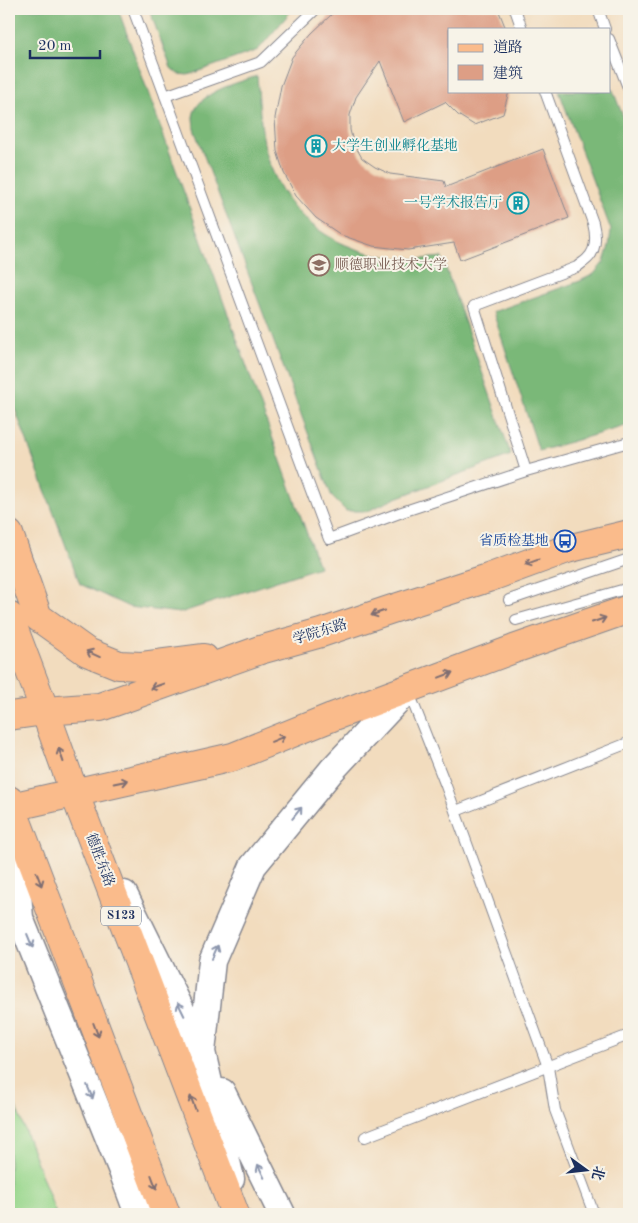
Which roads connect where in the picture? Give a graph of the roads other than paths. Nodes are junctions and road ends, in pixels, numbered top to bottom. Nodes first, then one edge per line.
1 (133, 9) edge
2 (316, 9) edge
3 (515, 9) edge
4 (598, 9) edge
5 (522, 28) edge
6 (605, 28) edge
7 (610, 42) edge
8 (629, 90) edge
9 (545, 92) edge
10 (165, 96) junction
11 (629, 442) edge
12 (526, 471) junction
13 (9, 534) edge
14 (629, 534) edge
15 (629, 560) edge
16 (629, 588) edge
17 (509, 600) dead end
18 (629, 609) edge
19 (9, 616) edge
20 (38, 617) junction
21 (516, 620) dead end
22 (260, 650) junction
23 (408, 689) junction
24 (45, 711) junction
25 (9, 716) edge
26 (629, 745) edge
27 (74, 792) junction
28 (10, 804) edge
29 (456, 811) junction
30 (629, 1035) edge
31 (202, 1052) junction
32 (548, 1067) junction
33 (365, 1137) dead end
34 (138, 1214) edge
35 (166, 1214) edge
36 (237, 1214) edge
37 (282, 1214) edge
38 (594, 1214) edge

1 - 10 lane
2 - 10 lane
3 - 5 lane
4 - 6 lane
7 - 8 lane
9 - 12 lane
10 - 12 lane
11 - 12 lane
13 - 20 main road
14 -> 22 main road, 学院东路
15 - 17 lane
16 - 21 lane
23 -> 18 main road
19 - 24 main road, 德胜东路 / S123
22 -> 20 main road
20 - 24 main road
22 -> 24 main road, 学院东路
27 -> 23 main road
23 - 29 lane
31 -> 23 street
24 - 25 main road, 学院东路
27 -> 24 main road, 德胜东路 / S123
26 - 29 lane
27 - 28 main road
31 -> 27 street
36 -> 27 main road, 德胜东路 / S123
28 -> 34 street
28 -> 35 main road
29 - 32 lane
30 - 32 lane
31 - 36 street
37 -> 31 street
32 - 33 lane
32 - 38 lane

